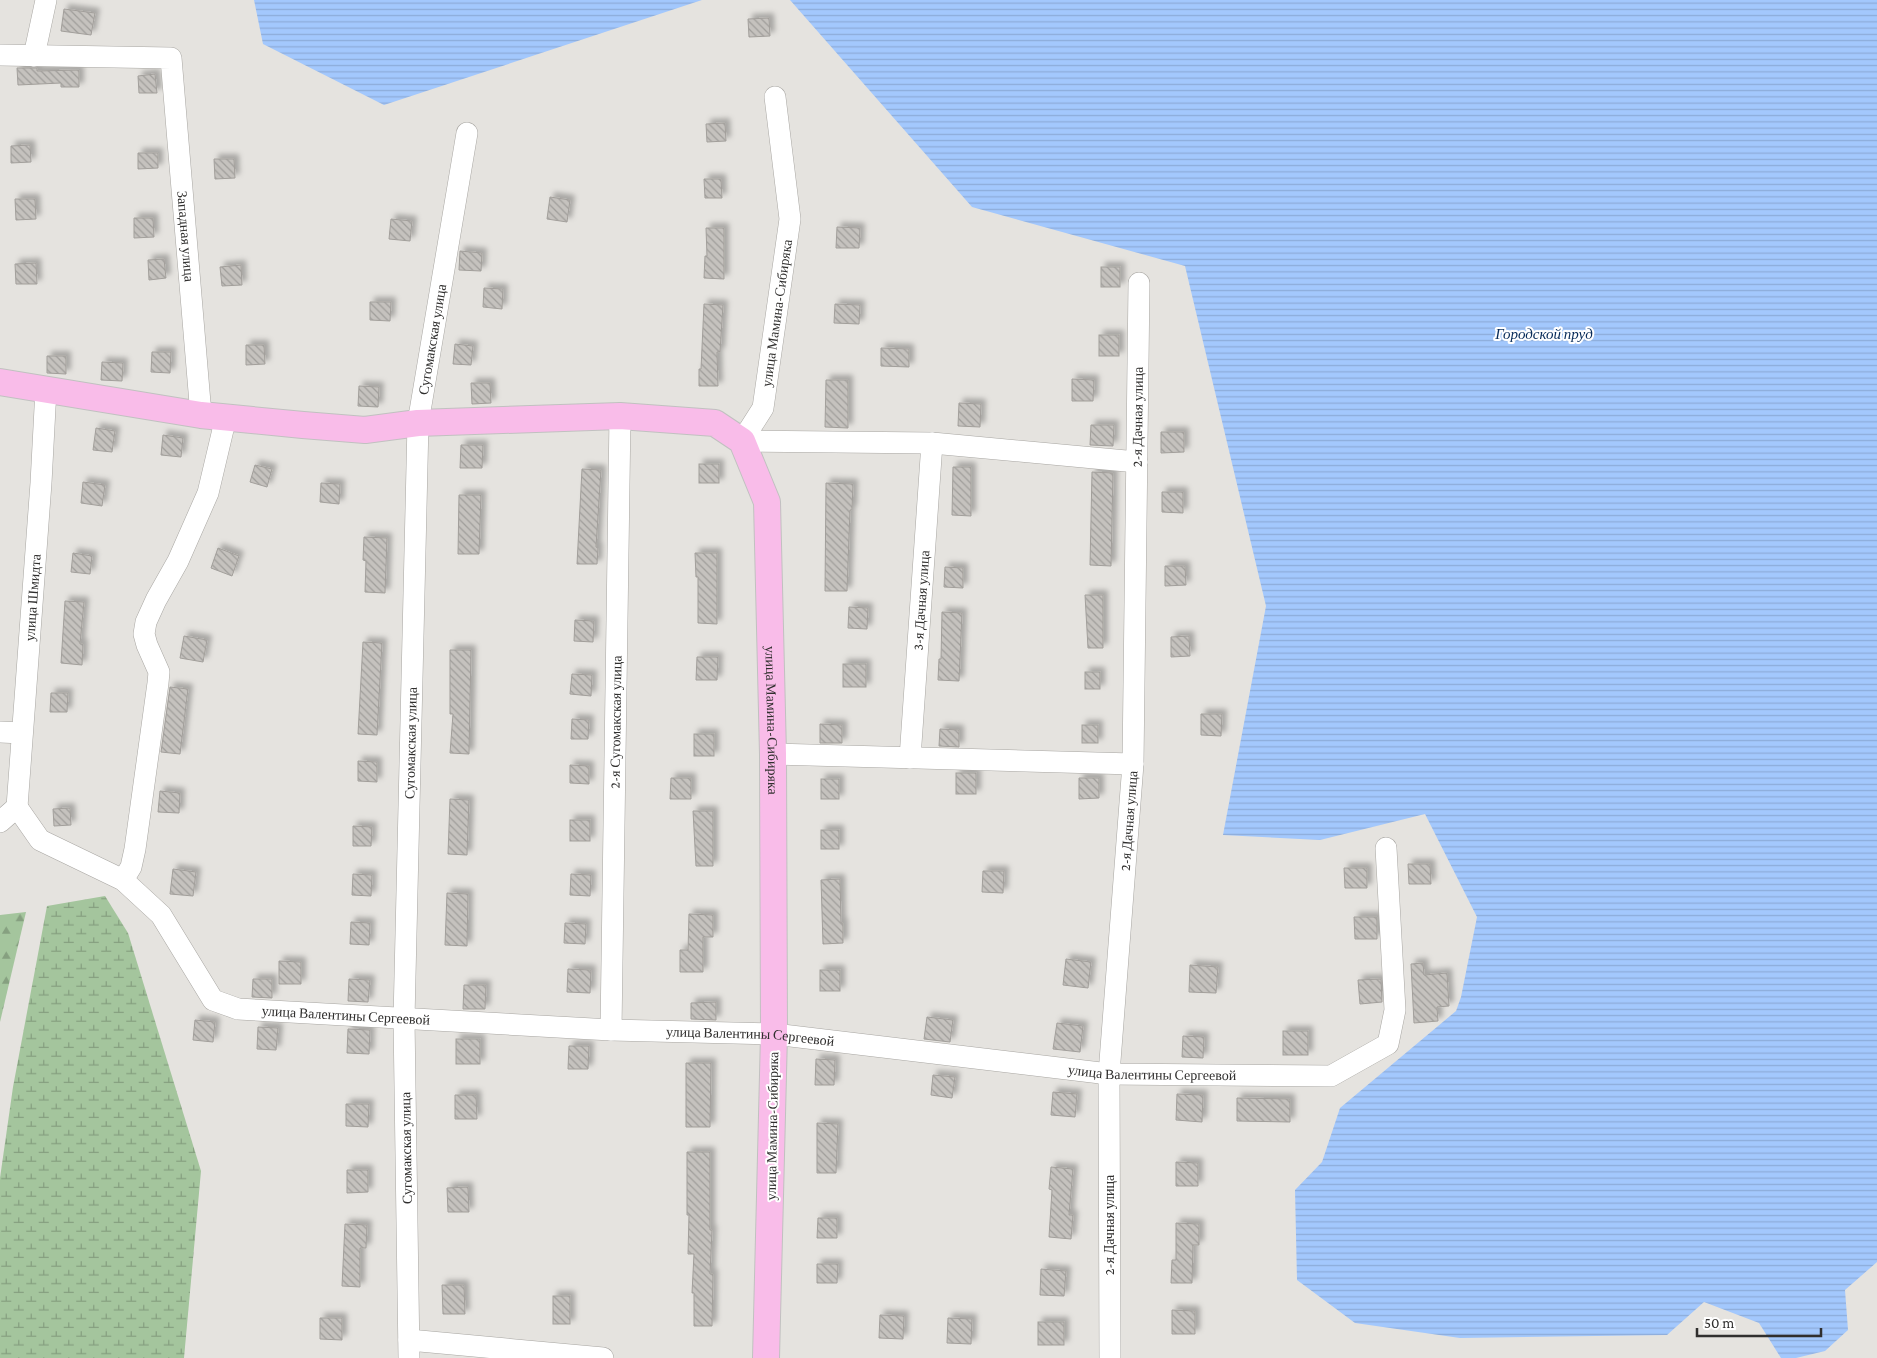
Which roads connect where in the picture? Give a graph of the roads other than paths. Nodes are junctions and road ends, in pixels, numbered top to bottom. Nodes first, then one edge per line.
1 (46, 0) edge
2 (0, 55) edge
3 (34, 56) junction
4 (775, 97) dead end
5 (467, 133) dead end
6 (1139, 283) dead end
7 (0, 382) edge
8 (46, 389) junction
9 (213, 416) junction
10 (620, 416) junction
11 (418, 423) junction
12 (742, 441) junction
13 (932, 443) junction
14 (1137, 462) junction
15 (0, 732) edge
16 (22, 733) junction
17 (773, 754) junction
18 (910, 758) junction
19 (1133, 764) junction
20 (17, 807) junction
21 (0, 822) edge
22 (1386, 848) dead end
23 (123, 880) junction
24 (404, 1019) junction
25 (611, 1030) junction
26 (774, 1034) junction
27 (1109, 1074) junction
28 (409, 1349) edge
29 (603, 1358) edge
30 (766, 1358) edge
31 (1110, 1358) edge

1 - 3 street
2 - 3 street
3 - 9 street, Западная улица
4 - 12 street, улица Мамина-Сибиряка
5 - 11 street, Сугомакская улица
6 - 14 street, 2-я Дачная улица
7 - 8 main road
8 - 9 main road
8 - 16 street, улица Шмидта
9 - 11 main road
9 - 23 street, Западная улица
10 - 11 main road
10 - 12 main road
10 - 25 street, 2-я Сугомакская улица
11 - 24 street, Сугомакская улица
12 - 13 street
12 - 17 main road, улица Мамина-Сибиряка
13 - 14 street
13 - 18 street, 3-я Дачная улица
14 - 19 street, 2-я Дачная улица
15 - 16 street
16 - 20 street, улица Шмидта
17 - 18 street
17 - 26 main road, улица Мамина-Сибиряка
18 - 19 street
19 - 27 street, 2-я Дачная улица
20 - 21 street
20 - 23 street, улица Валентины Сергеевой
22 - 27 street, улица Валентины Сергеевой
23 - 24 street, улица Валентины Сергеевой
24 - 25 street, улица Валентины Сергеевой
24 - 28 street, Сугомакская улица
25 - 26 street, улица Валентины Сергеевой
26 - 27 street, улица Валентины Сергеевой
26 - 30 main road, улица Мамина-Сибиряка
27 - 31 street, 2-я Дачная улица
28 - 29 street

